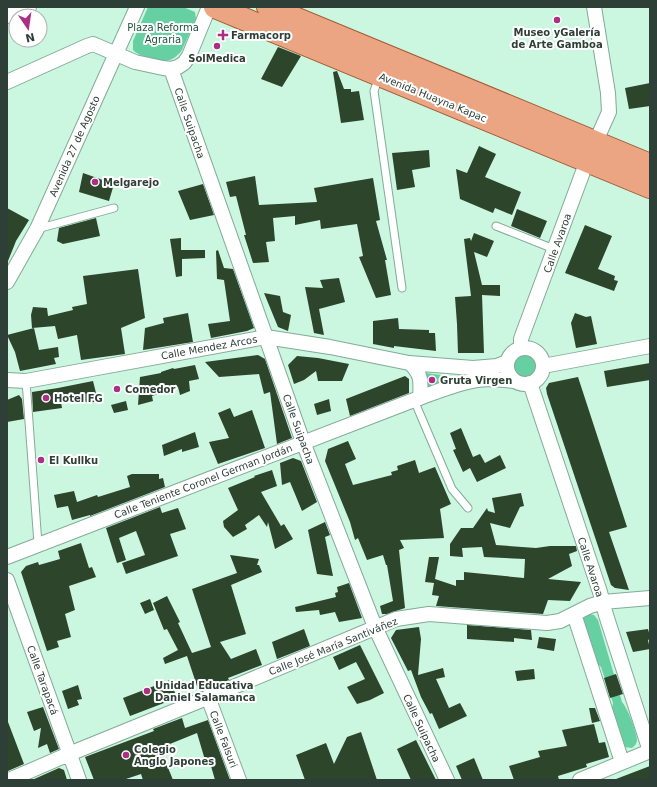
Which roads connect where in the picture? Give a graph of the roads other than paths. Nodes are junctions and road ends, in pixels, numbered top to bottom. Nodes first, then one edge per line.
1 (29, 7) edge
2 (136, 7) edge
3 (210, 7) edge
4 (216, 7) edge
5 (268, 7) edge
6 (594, 7) edge
7 (7, 16) edge
8 (115, 54) junction
9 (171, 69) junction
10 (380, 75) junction
11 (7, 82) edge
12 (591, 151) junction
13 (650, 165) edge
14 (650, 187) edge
15 (114, 208) dead end
16 (496, 226) dead end
17 (37, 229) junction
18 (554, 249) junction
19 (7, 282) edge
20 (402, 288) dead end
21 (266, 336) junction
22 (650, 346) edge
23 (521, 348) junction
24 (507, 362) junction
25 (410, 363) junction
26 (543, 366) junction
27 (7, 380) edge
28 (26, 381) junction
29 (514, 381) junction
30 (530, 383) junction
31 (417, 399) junction
32 (303, 442) junction
33 (468, 508) dead end
34 (38, 544) junction
35 (7, 556) edge
36 (7, 580) edge
37 (650, 598) edge
38 (603, 602) junction
39 (574, 614) junction
40 (375, 627) junction
41 (208, 698) junction
42 (650, 751) edge
43 (69, 754) junction
44 (622, 762) junction
45 (8, 780) edge
46 (79, 780) edge
47 (239, 780) edge
48 (447, 780) edge
49 (580, 780) edge

1 - 7 street
2 - 8 street, Avenida 27 de Agosto
3 - 9 street
4 - 10 main road, Avenida Huayna Kapac
5 - 12 main road, Avenida Huayna Kapac
6 - 12 street, Calle Avaroa
8 - 9 street
8 - 11 street
8 - 17 street, Avenida 27 de Agosto
9 - 21 street, Calle Suipacha
10 - 12 main road, Avenida Huayna Kapac
10 - 20 lane
12 - 13 main road, Avenida Huayna Kapac
12 - 14 main road, Avenida Huayna Kapac
12 - 18 street, Calle Avaroa
15 - 17 lane
16 - 18 lane
17 - 19 street, Avenida 27 de Agosto
18 - 23 street, Calle Avaroa
21 - 25 street, Calle Mendez Arcos
21 - 28 street, Calle Mendez Arcos
21 - 32 street, Calle Suipacha
22 - 26 street
23 - 24 street
23 - 26 street
24 - 25 street, Calle Mendez Arcos
24 - 29 street
25 - 31 street
26 - 30 street
27 - 28 street, Calle Mendez Arcos
28 - 34 lane
29 - 30 street
29 - 31 street, Calle Teniente Coronel German Jordán
30 - 38 street, Calle Avaroa
31 - 32 street, Calle Teniente Coronel German Jordán
31 - 33 lane
32 - 34 street, Calle Teniente Coronel German Jordán
32 - 40 street, Calle Suipacha
34 - 35 street, Calle Teniente Coronel German Jordán
36 - 43 street, Calle Tarapacá
37 - 38 street, Calle José María Santiváñez
38 - 39 street, Calle José María Santiváñez
38 - 42 street, Calle Avaroa
39 - 40 street, Calle José María Santiváñez
39 - 44 street
40 - 41 street, Calle José María Santiváñez
40 - 48 street, Calle Suipacha
41 - 43 street, Calle José María Santiváñez
41 - 47 street, Calle Falsuri
42 - 44 street
43 - 45 street, Calle José María Santiváñez
43 - 46 street, Calle Tarapacá
44 - 49 street

